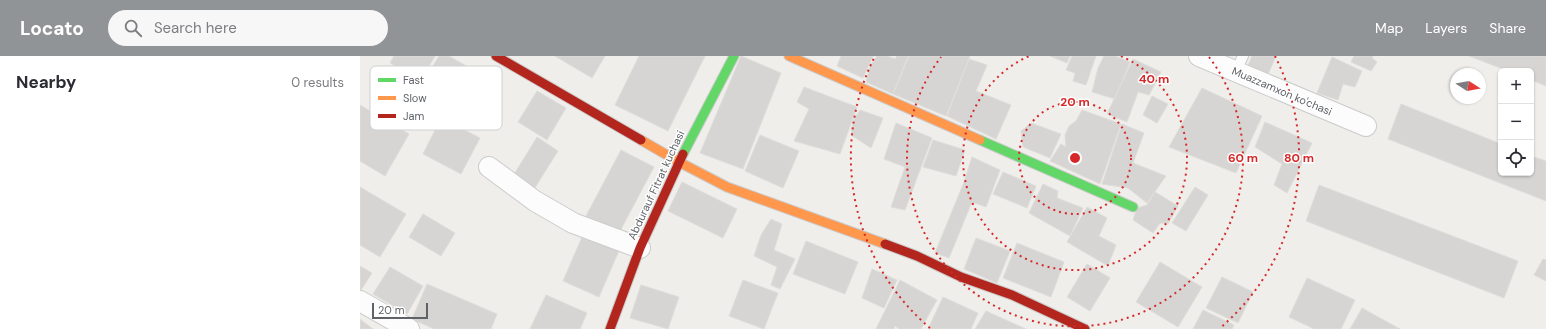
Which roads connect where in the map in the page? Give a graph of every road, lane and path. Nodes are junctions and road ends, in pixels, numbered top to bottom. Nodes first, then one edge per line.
1 (496, 56) edge
2 (734, 56) edge
3 (789, 56) edge
4 (1199, 56) edge
5 (1239, 64) edge
6 (1366, 126) dead end
7 (679, 162) junction
8 (489, 167) dead end
9 (1133, 207) dead end
10 (640, 248) junction
11 (360, 301) edge
12 (409, 329) edge
13 (610, 329) edge
14 (1085, 329) edge

1 - 7 street
2 - 7 street, Abdurauf Fitrat kuchasi
3 - 9 street
4 - 5 street, Muazzamxon ko'chasi
5 - 6 street, Muazzamxon ko'chasi
7 - 10 street, Abdurauf Fitrat kuchasi
7 - 14 street
8 - 10 street
10 - 13 street, Abdurauf Fitrat kuchasi
11 - 12 street

